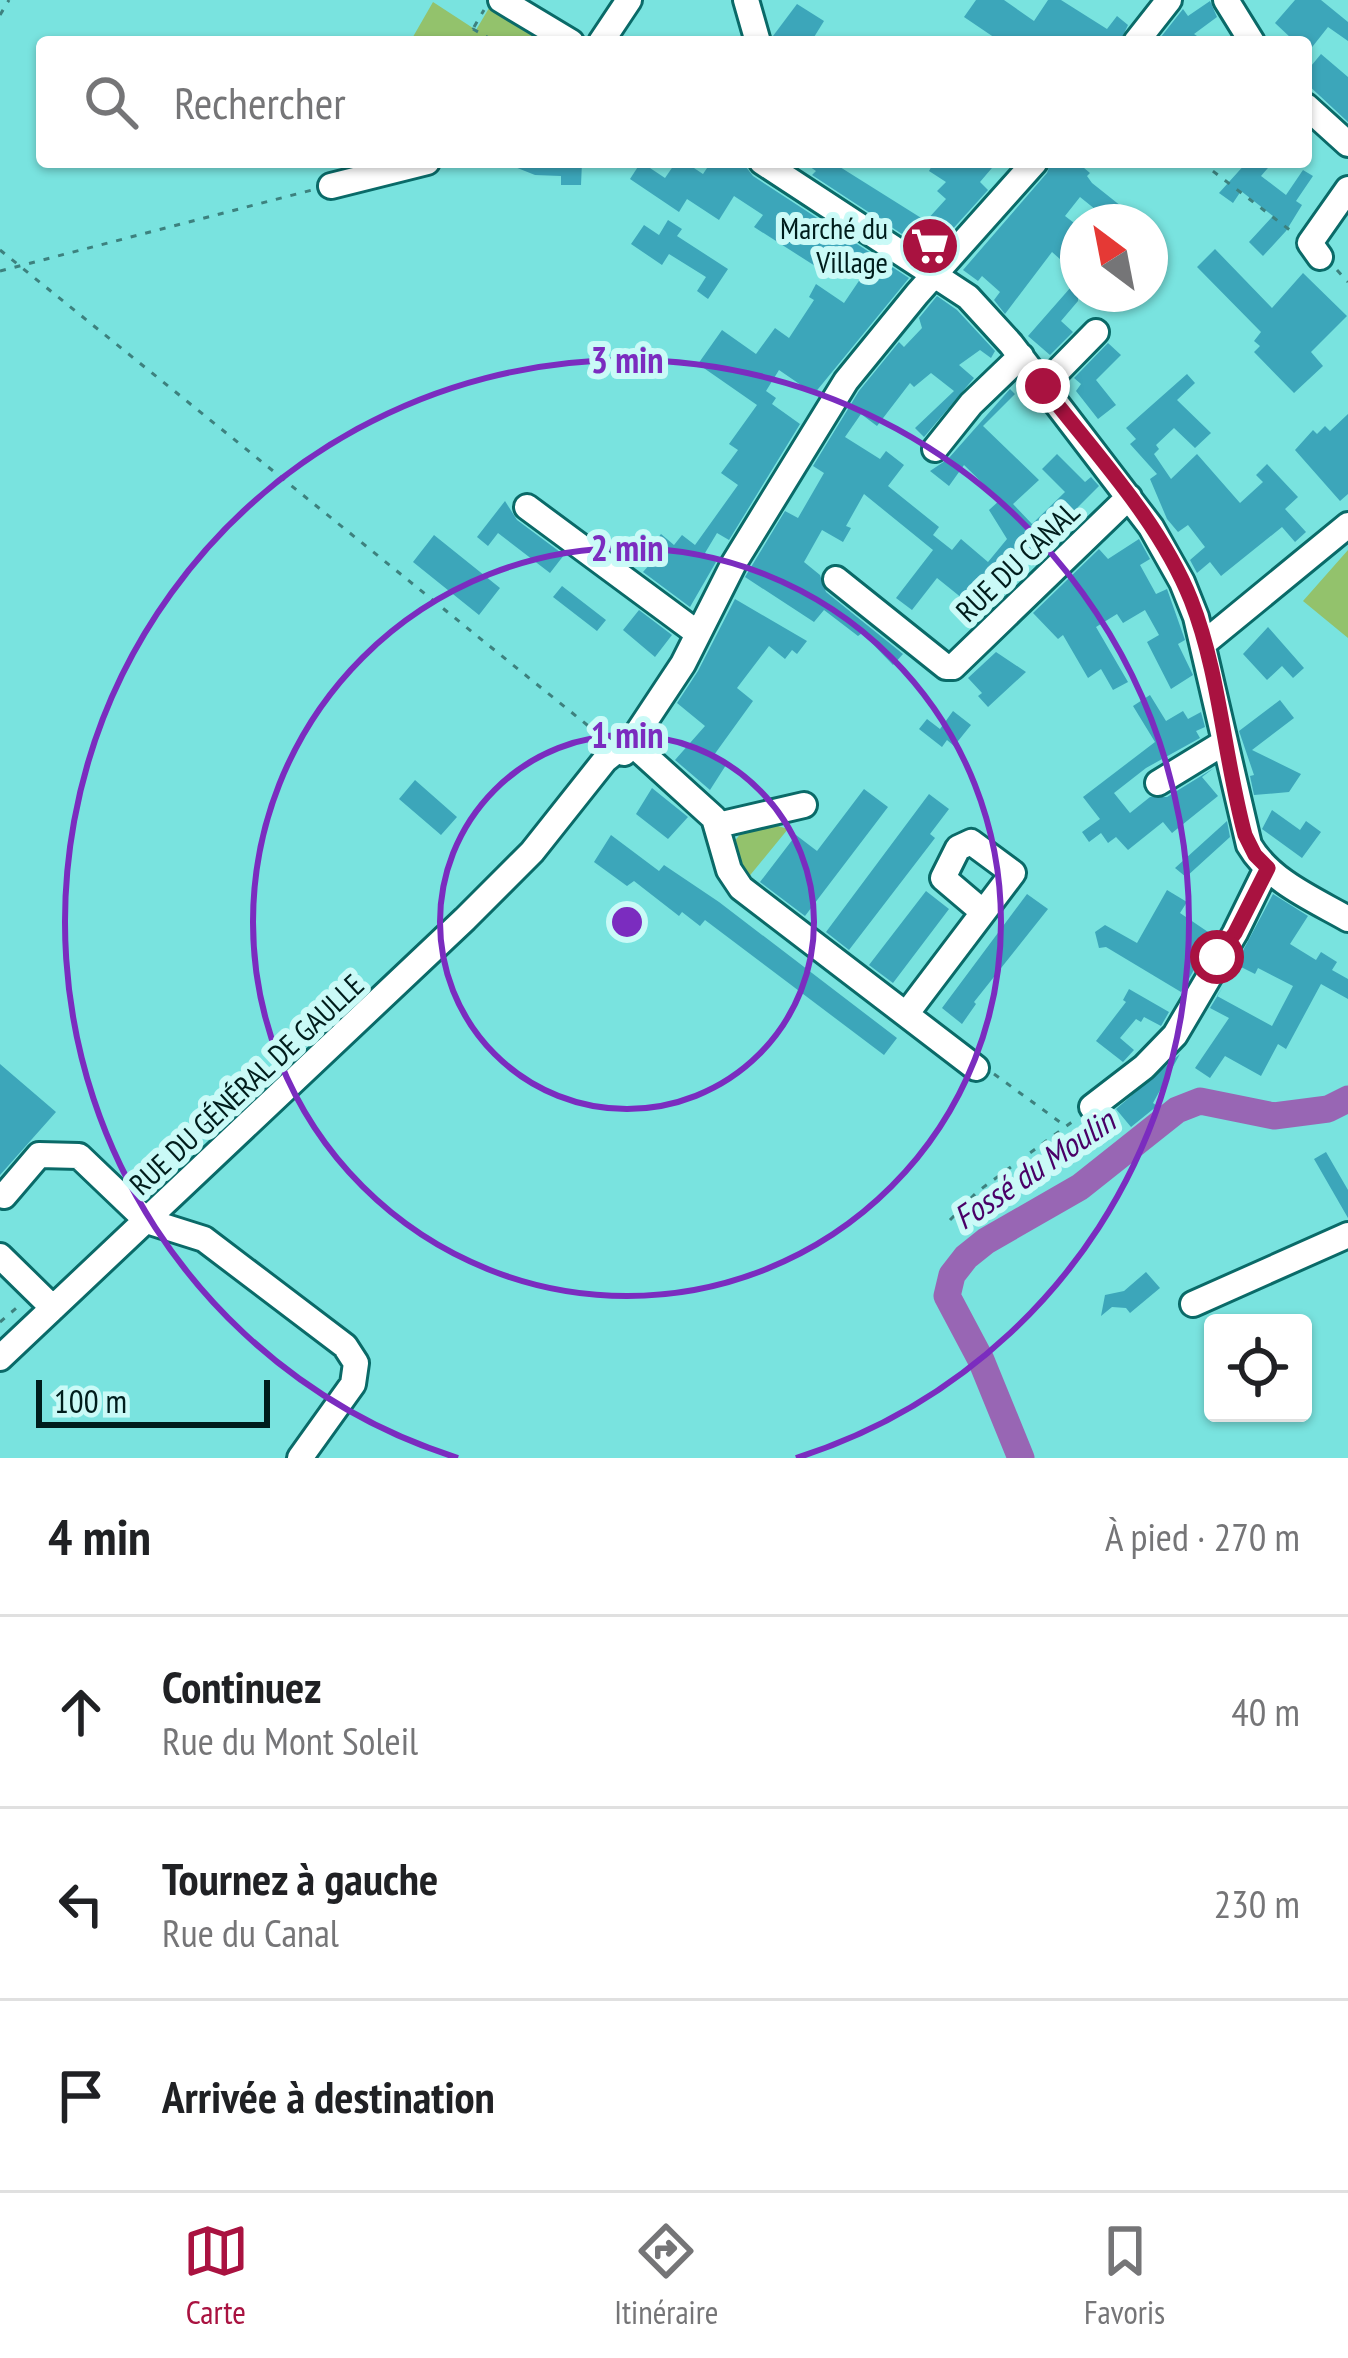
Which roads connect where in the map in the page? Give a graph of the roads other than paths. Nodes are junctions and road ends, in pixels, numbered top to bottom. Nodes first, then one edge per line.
1 (501, 0) edge
2 (629, 0) edge
3 (746, 0) edge
4 (1226, 0) edge
5 (1159, 4) edge
6 (562, 36) edge
7 (605, 36) edge
8 (756, 36) edge
9 (1140, 36) edge
10 (1248, 36) edge
11 (1312, 111) edge
12 (1348, 144) edge
13 (403, 168) edge
14 (1030, 168) edge
15 (795, 173) edge
16 (331, 186) road end
17 (1348, 190) edge
18 (1315, 250) road end
19 (935, 273) junction
20 (1096, 332) dead end
21 (1021, 356) junction
22 (1043, 386) junction
23 (935, 449) dead end
24 (1129, 497) junction
25 (527, 507) dead end
26 (1348, 525) edge
27 (836, 579) dead end
28 (696, 632) junction
29 (1203, 644) junction
30 (1225, 742) junction
31 (623, 746) junction
32 (1158, 784) dead end
33 (804, 805) dead end
34 (718, 825) junction
35 (1268, 868) junction
36 (982, 913) junction
37 (1348, 919) edge
38 (907, 1013) junction
39 (976, 1068) road end
40 (1092, 1107) road end
41 (177, 1193) junction
42 (4, 1196) dead end
43 (147, 1221) junction
44 (1348, 1235) edge
45 (203, 1238) junction
46 (0, 1256) edge
47 (44, 1299) junction
48 (1193, 1304) dead end
49 (0, 1358) edge
50 (301, 1458) edge

1 - 6 street
2 - 7 street
3 - 8 street
4 - 10 street
5 - 9 street
11 - 12 street
13 - 16 street
14 - 19 street, RUE DU GÉNÉRAL DE GAULLE
15 - 19 street
17 - 18 street
19 - 21 street
19 - 28 street, RUE DU GÉNÉRAL DE GAULLE
20 - 22 street
21 - 22 street
21 - 23 street
22 - 24 street
24 - 27 street, RUE DU CANAL
24 - 29 street
25 - 28 street
26 - 29 street
28 - 31 street, RUE DU GÉNÉRAL DE GAULLE
29 - 30 street
30 - 32 street
30 - 35 street
31 - 34 street
31 - 41 street, RUE DU GÉNÉRAL DE GAULLE
33 - 34 street
34 - 38 street
35 - 37 street
35 - 40 street
36 - 36 street
36 - 38 street
38 - 39 street
41 - 43 street, RUE DU GÉNÉRAL DE GAULLE
41 - 45 street
42 - 43 street
43 - 45 street
43 - 47 street, RUE DU GÉNÉRAL DE GAULLE
44 - 48 street
45 - 50 street
46 - 47 street
47 - 49 street, RUE DU GÉNÉRAL DE GAULLE

